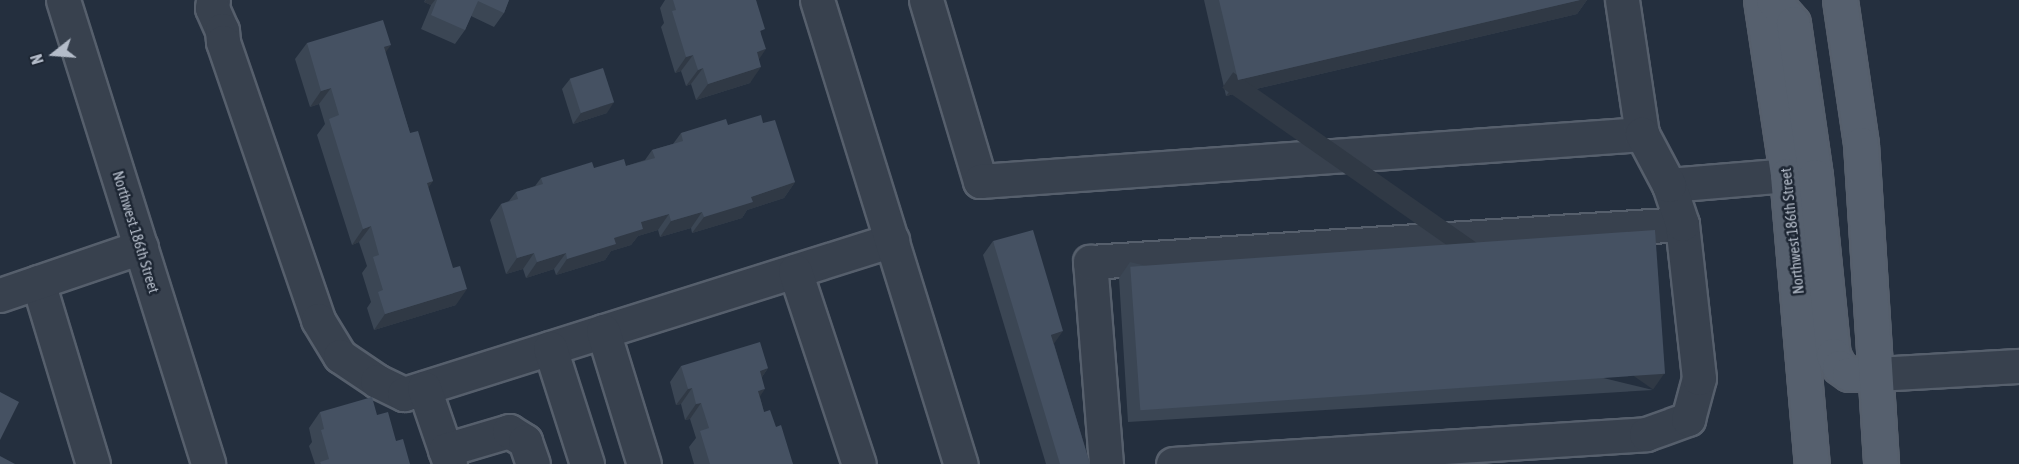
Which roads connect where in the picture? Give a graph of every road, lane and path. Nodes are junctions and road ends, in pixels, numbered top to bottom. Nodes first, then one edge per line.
1 (63, 0) edge
2 (237, 0) edge
3 (817, 0) edge
4 (926, 0) edge
5 (1622, 0) edge
6 (1761, 0) edge
7 (1773, 0) edge
8 (1840, 0) edge
9 (218, 15) edge
10 (1642, 134) junction
11 (1787, 175) junction
12 (1669, 185) junction
13 (1682, 224) junction
14 (892, 240) junction
15 (141, 247) junction
16 (795, 271) junction
17 (38, 282) junction
18 (0, 295) edge
19 (603, 331) junction
20 (550, 348) junction
21 (2019, 366) edge
22 (1875, 374) junction
23 (424, 388) junction
24 (447, 457) edge
25 (93, 464) edge
26 (208, 464) edge
27 (533, 464) edge
28 (587, 464) edge
29 (644, 464) edge
30 (859, 464) edge
31 (961, 464) edge
32 (1106, 464) edge
33 (1173, 464) edge
34 (1812, 464) edge
35 (1881, 464) edge

1 - 15 street, Northwest 186th Street
2 - 9 street
3 - 14 street
4 - 10 street
5 - 10 street
6 - 11 main road, Northwest 186th Street
7 - 22 main road
8 - 22 main road
9 - 23 street
10 - 12 street
11 - 12 street
11 - 34 main road, Northwest 186th Street
12 - 13 street
13 - 32 street
13 - 33 street
14 - 16 street
14 - 31 street
15 - 17 street
15 - 26 street, Northwest 186th Street
16 - 19 street
16 - 30 street
17 - 18 street
17 - 25 street
19 - 20 street
19 - 29 street
20 - 23 street
20 - 28 street
21 - 22 street
22 - 35 main road
23 - 24 street
24 - 27 street

